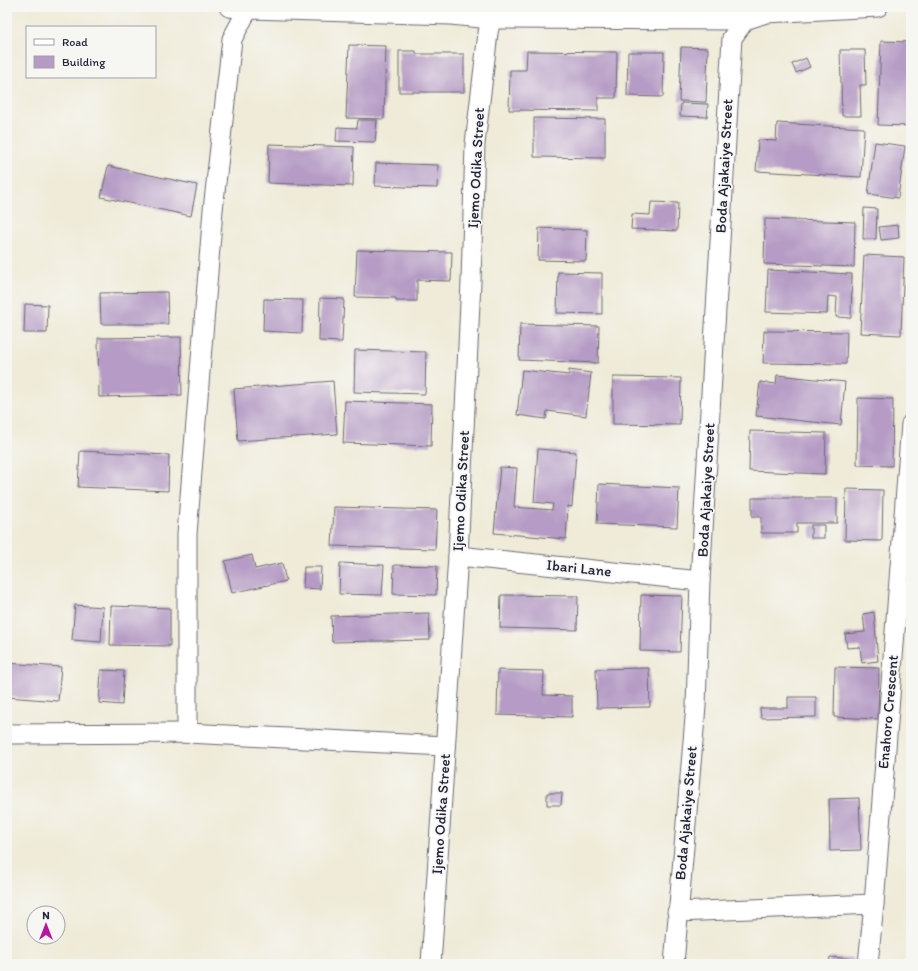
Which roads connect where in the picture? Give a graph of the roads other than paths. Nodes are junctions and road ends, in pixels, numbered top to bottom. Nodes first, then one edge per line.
1 (878, 7) edge
2 (238, 8) edge
3 (491, 19) junction
4 (745, 20) junction
5 (911, 424) edge
6 (458, 556) junction
7 (700, 581) junction
8 (187, 733) junction
9 (7, 734) edge
10 (445, 746) junction
11 (874, 904) junction
12 (677, 912) junction
13 (431, 964) edge
14 (674, 964) edge
15 (868, 964) edge

1 - 4 street
2 - 3 street
2 - 8 street
3 - 4 street
3 - 6 street, Ijemo Odika Street
4 - 7 street, Boda Ajakaiye Street
5 - 11 street, Enahoro Crescent
6 - 7 street, Ibari Lane
6 - 10 street, Ijemo Odika Street
7 - 12 street, Boda Ajakaiye Street
8 - 9 street
8 - 10 street
10 - 13 street, Ijemo Odika Street
11 - 12 street
11 - 15 street, Enahoro Crescent
12 - 14 street, Boda Ajakaiye Street

